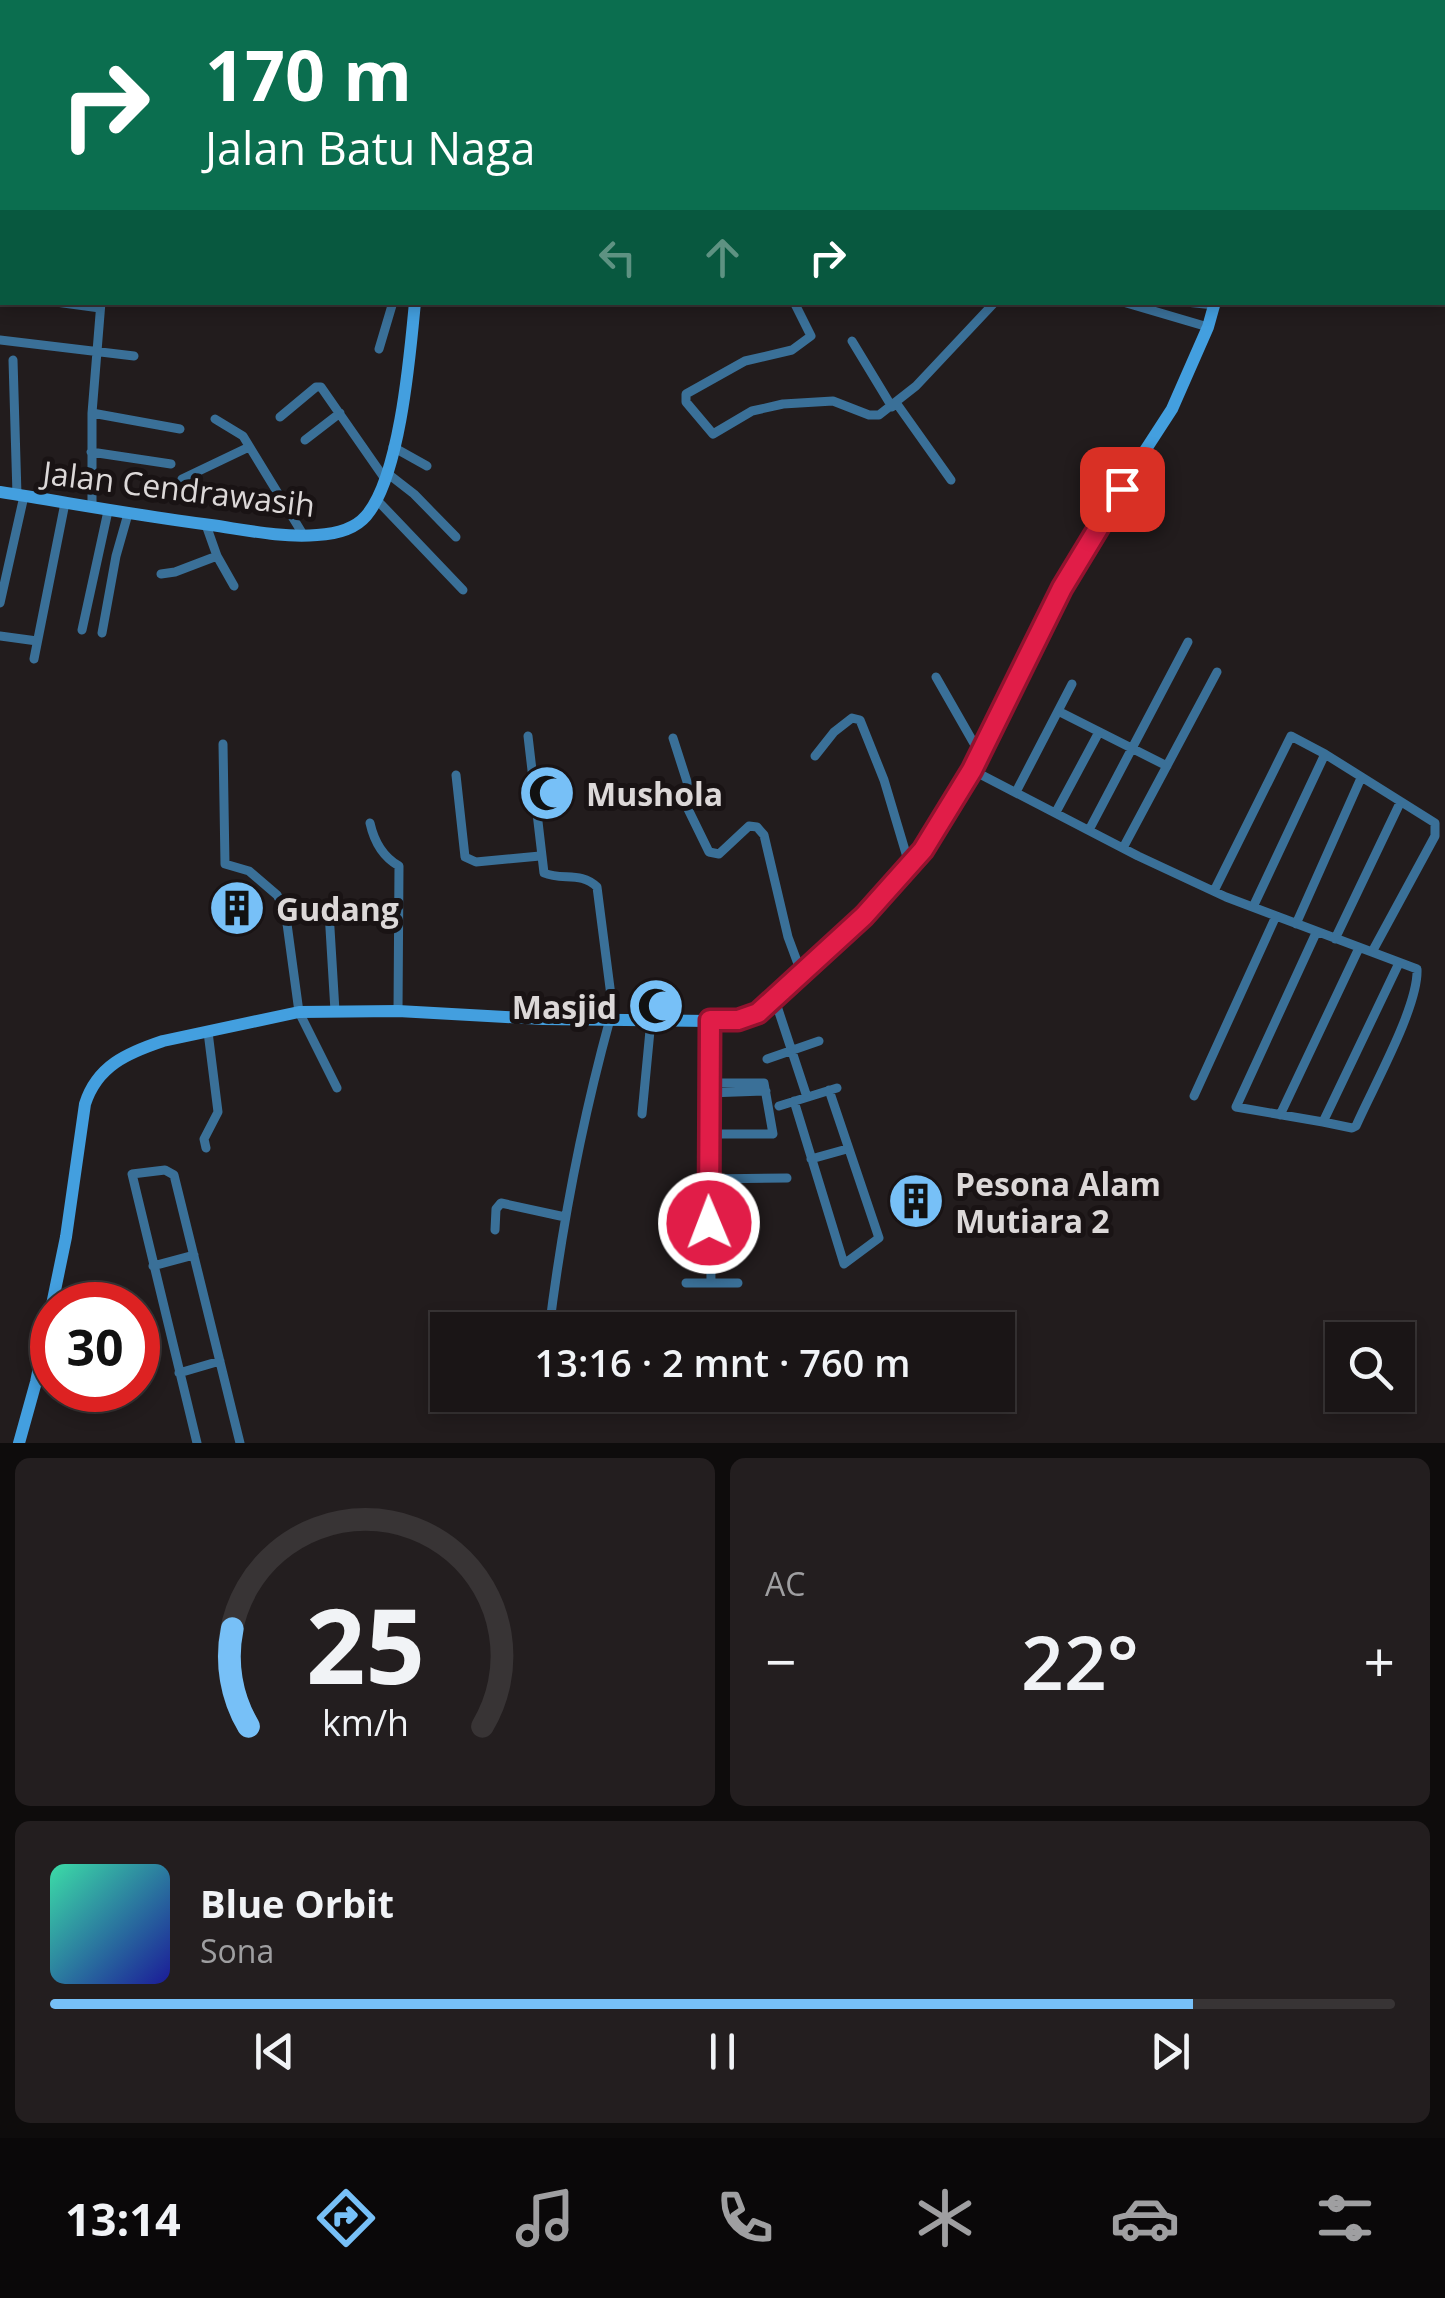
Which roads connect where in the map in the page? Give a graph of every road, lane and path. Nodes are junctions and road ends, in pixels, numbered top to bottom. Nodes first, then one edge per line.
1 (100, 305) edge
2 (391, 305) edge
3 (416, 305) edge
4 (796, 305) edge
5 (993, 305) edge
6 (1134, 305) edge
7 (1214, 305) edge
8 (1208, 327) junction
9 (0, 340) edge
10 (852, 340) dead end
11 (379, 349) dead end
12 (97, 351) junction
13 (134, 356) dead end
14 (13, 360) dead end
15 (895, 406) junction
16 (92, 412) junction
17 (340, 413) junction
18 (280, 417) dead end
19 (215, 419) dead end
20 (180, 428) dead end
21 (305, 440) dead end
22 (249, 447) junction
23 (393, 447) junction
24 (91, 452) junction
25 (171, 464) dead end
26 (427, 466) dead end
27 (386, 476) junction
28 (182, 480) dead end
29 (951, 480) dead end
30 (0, 492) edge
31 (21, 495) junction
32 (377, 500) junction
33 (65, 503) junction
34 (92, 507) junction
35 (108, 511) junction
36 (128, 514) junction
37 (206, 524) junction
38 (304, 536) junction
39 (456, 537) dead end
40 (217, 556) junction
41 (161, 574) dead end
42 (234, 586) dead end
43 (463, 590) dead end
44 (0, 603) edge
45 (82, 630) dead end
46 (102, 633) dead end
47 (0, 636) edge
48 (37, 642) junction
49 (1188, 642) dead end
50 (34, 659) dead end
51 (1218, 672) dead end
52 (936, 677) dead end
53 (1072, 684) dead end
54 (1058, 711) junction
55 (1099, 732) junction
56 (528, 736) dead end
57 (673, 738) dead end
58 (223, 744) dead end
59 (1132, 748) junction
60 (980, 754) junction
61 (1325, 754) junction
62 (815, 756) dead end
63 (1167, 766) junction
64 (972, 770) junction
65 (456, 775) dead end
66 (1361, 778) junction
67 (1016, 792) junction
68 (1400, 803) junction
69 (1056, 812) junction
70 (370, 823) dead end
71 (1089, 830) junction
72 (1123, 848) junction
73 (540, 856) junction
74 (910, 867) junction
75 (1214, 892) junction
76 (1254, 907) junction
77 (330, 912) dead end
78 (1276, 916) junction
79 (1296, 924) junction
80 (1316, 933) junction
81 (1336, 940) junction
82 (1358, 948) junction
83 (1372, 952) junction
84 (1399, 963) junction
85 (801, 972) junction
86 (774, 997) junction
87 (335, 1010) junction
88 (398, 1010) junction
89 (299, 1012) junction
90 (612, 1019) junction
91 (651, 1020) junction
92 (710, 1020) junction
93 (208, 1032) junction
94 (820, 1041) dead end
95 (794, 1050) junction
96 (767, 1059) dead end
97 (337, 1088) dead end
98 (708, 1088) junction
99 (1194, 1096) dead end
100 (807, 1097) junction
101 (794, 1101) junction
102 (779, 1106) dead end
103 (642, 1114) dead end
104 (1280, 1115) junction
105 (1323, 1122) junction
106 (708, 1134) junction
107 (206, 1148) dead end
108 (847, 1150) junction
109 (811, 1160) junction
110 (787, 1178) dead end
111 (708, 1179) junction
112 (565, 1216) junction
113 (740, 1222) dead end
114 (709, 1223) junction
115 (495, 1230) dead end
116 (194, 1255) junction
117 (152, 1266) junction
118 (686, 1283) dead end
119 (711, 1283) junction
120 (738, 1283) dead end
121 (552, 1312) edge
122 (220, 1362) junction
123 (179, 1373) junction
124 (19, 1443) edge
125 (197, 1443) edge
126 (240, 1443) edge

1 - 12 street
2 - 11 street
3 - 23 street, Jalan Cendrawasih
4 - 15 street
5 - 15 street
6 - 8 street
7 - 8 street
8 - 60 street
9 - 12 street
10 - 15 street
12 - 13 street
12 - 16 street
14 - 31 street
15 - 29 street
16 - 20 street
16 - 24 street
17 - 18 street
17 - 21 street
17 - 27 street
19 - 22 street
22 - 28 street
22 - 38 street
23 - 26 street
23 - 27 street, Jalan Cendrawasih
24 - 25 street
24 - 34 street
27 - 32 street, Jalan Cendrawasih
27 - 39 street
30 - 31 street, Jalan Cendrawasih
31 - 33 street, Jalan Cendrawasih
31 - 44 street
32 - 38 street, Jalan Cendrawasih
32 - 43 street
33 - 34 street, Jalan Cendrawasih
33 - 48 street
34 - 35 street, Jalan Cendrawasih
35 - 36 street, Jalan Cendrawasih
35 - 45 street
36 - 37 street, Jalan Cendrawasih
36 - 46 street
37 - 38 street, Jalan Cendrawasih
37 - 40 street
40 - 41 street
40 - 42 street
47 - 48 street
48 - 50 street
49 - 59 street
51 - 63 street
52 - 60 street
53 - 54 street
54 - 55 street
54 - 67 street
55 - 59 street
55 - 69 street
56 - 73 street
57 - 85 street
58 - 89 street
59 - 63 street
59 - 71 street
60 - 64 street
61 - 66 street
61 - 75 street
61 - 76 street
62 - 74 street
63 - 72 street
64 - 67 street
64 - 74 street
65 - 73 street
66 - 68 street
66 - 79 street
67 - 69 street
68 - 81 street
68 - 83 street
69 - 71 street
70 - 88 street
71 - 72 street
72 - 75 street
73 - 90 street
74 - 85 street
75 - 76 street
76 - 78 street
77 - 87 street
78 - 79 street
78 - 99 street
79 - 80 street
80 - 81 street
80 - 104 street
81 - 82 street
82 - 83 street
82 - 104 street
83 - 84 street
84 - 105 street
84 - 105 street
85 - 86 street
86 - 92 street
86 - 95 street
87 - 88 street
87 - 89 street
88 - 90 street
89 - 93 street
89 - 97 street
90 - 91 street
90 - 112 street
91 - 92 street
91 - 103 street
92 - 98 street
93 - 107 street
93 - 124 street
94 - 95 street
95 - 96 street
95 - 100 street
98 - 106 street
98 - 106 street
100 - 101 street
100 - 108 street
101 - 102 street
101 - 109 street
104 - 105 street
106 - 111 street
108 - 109 street
108 - 109 street
110 - 111 street
111 - 114 street
112 - 115 street
112 - 121 street
113 - 114 street
114 - 119 street
116 - 117 street
116 - 117 street
116 - 122 street
117 - 123 street
118 - 119 street
119 - 120 street
122 - 123 street
122 - 126 street
123 - 125 street

